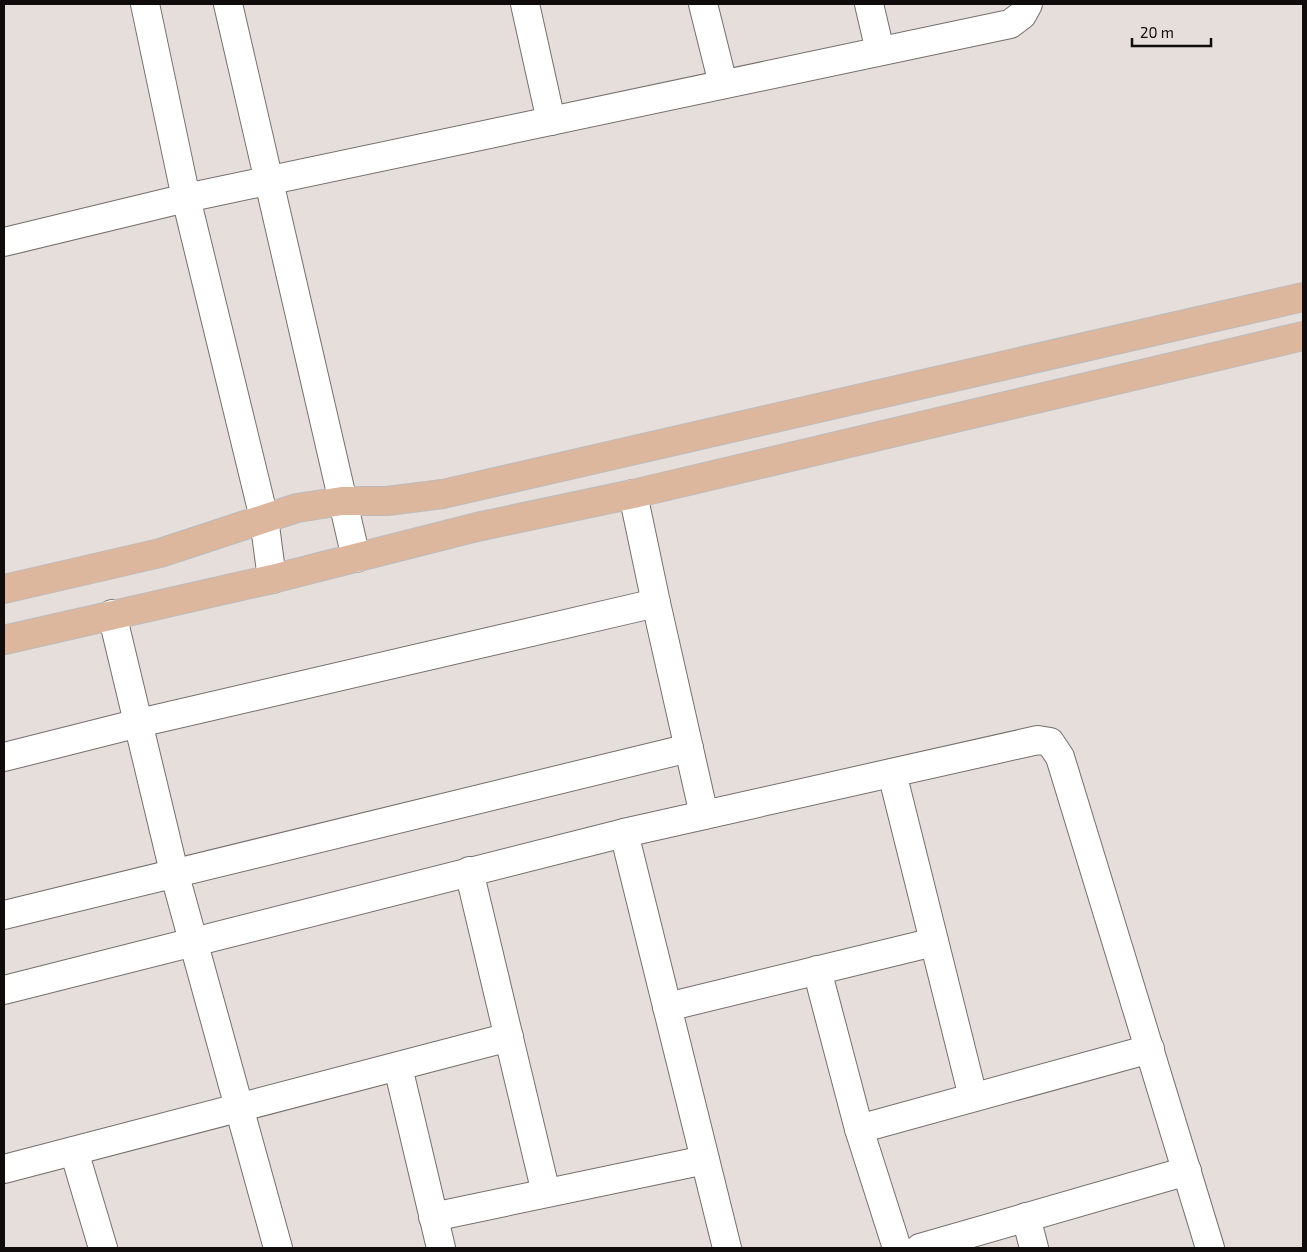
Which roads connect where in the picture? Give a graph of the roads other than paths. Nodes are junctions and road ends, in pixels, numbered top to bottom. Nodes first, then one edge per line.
1 (145, 4) edge
2 (228, 4) edge
3 (525, 4) edge
4 (703, 4) edge
5 (869, 4) edge
6 (1028, 4) edge
7 (880, 51) junction
8 (723, 84) junction
9 (551, 121) junction
10 (268, 181) junction
11 (186, 198) junction
12 (4, 242) edge
13 (1303, 297) edge
14 (1303, 336) edge
15 (633, 494) junction
16 (342, 501) junction
17 (264, 518) junction
18 (356, 558) junction
19 (272, 579) junction
20 (4, 589) edge
21 (656, 603) junction
22 (112, 614) junction
23 (4, 640) edge
24 (139, 723) junction
25 (689, 748) junction
26 (4, 757) edge
27 (892, 773) junction
28 (704, 815) junction
29 (624, 833) junction
30 (469, 871) junction
31 (174, 872) junction
32 (4, 915) edge
33 (193, 941) junction
34 (934, 942) junction
35 (817, 970) junction
36 (4, 990) edge
37 (667, 1007) junction
38 (509, 1037) junction
39 (1150, 1049) junction
40 (398, 1067) junction
41 (973, 1097) junction
42 (238, 1108) junction
43 (859, 1129) junction
44 (74, 1151) junction
45 (705, 1160) junction
46 (4, 1169) edge
47 (1187, 1171) junction
48 (546, 1193) junction
49 (433, 1217) junction
50 (1026, 1217) junction
51 (103, 1248) edge
52 (278, 1248) edge
53 (441, 1248) edge
54 (727, 1248) edge
55 (897, 1248) edge
56 (920, 1248) edge
57 (1034, 1248) edge
58 (1210, 1248) edge

1 - 11 street
2 - 10 street
3 - 9 street
4 - 8 street
5 - 7 street
6 - 7 street
7 - 8 street
8 - 9 street
9 - 10 street
10 - 11 street
10 - 16 street
11 - 12 street
11 - 17 street
13 - 16 main road
14 - 15 main road
15 - 18 main road
15 - 21 street
16 - 17 main road
16 - 18 street
17 - 19 street
17 - 20 main road
18 - 19 main road
19 - 22 main road
21 - 24 street
21 - 25 street
22 - 23 main road
22 - 24 street
24 - 26 street
24 - 31 street
25 - 28 street
25 - 31 street
27 - 28 street
27 - 34 street
27 - 39 street
28 - 29 street
29 - 30 street
29 - 37 street
30 - 33 street
30 - 38 street
31 - 32 street
31 - 33 street
33 - 36 street
33 - 42 street
34 - 35 street
34 - 41 street
35 - 37 street
35 - 43 street
37 - 45 street
38 - 40 street
38 - 48 street
39 - 41 street
39 - 47 street
40 - 42 street
40 - 49 street
41 - 43 street
42 - 44 street
42 - 52 street
43 - 55 street
44 - 46 street
44 - 51 street
45 - 48 street
45 - 54 street
47 - 50 street
47 - 58 street
48 - 49 street
49 - 53 street
50 - 56 street
50 - 57 street

